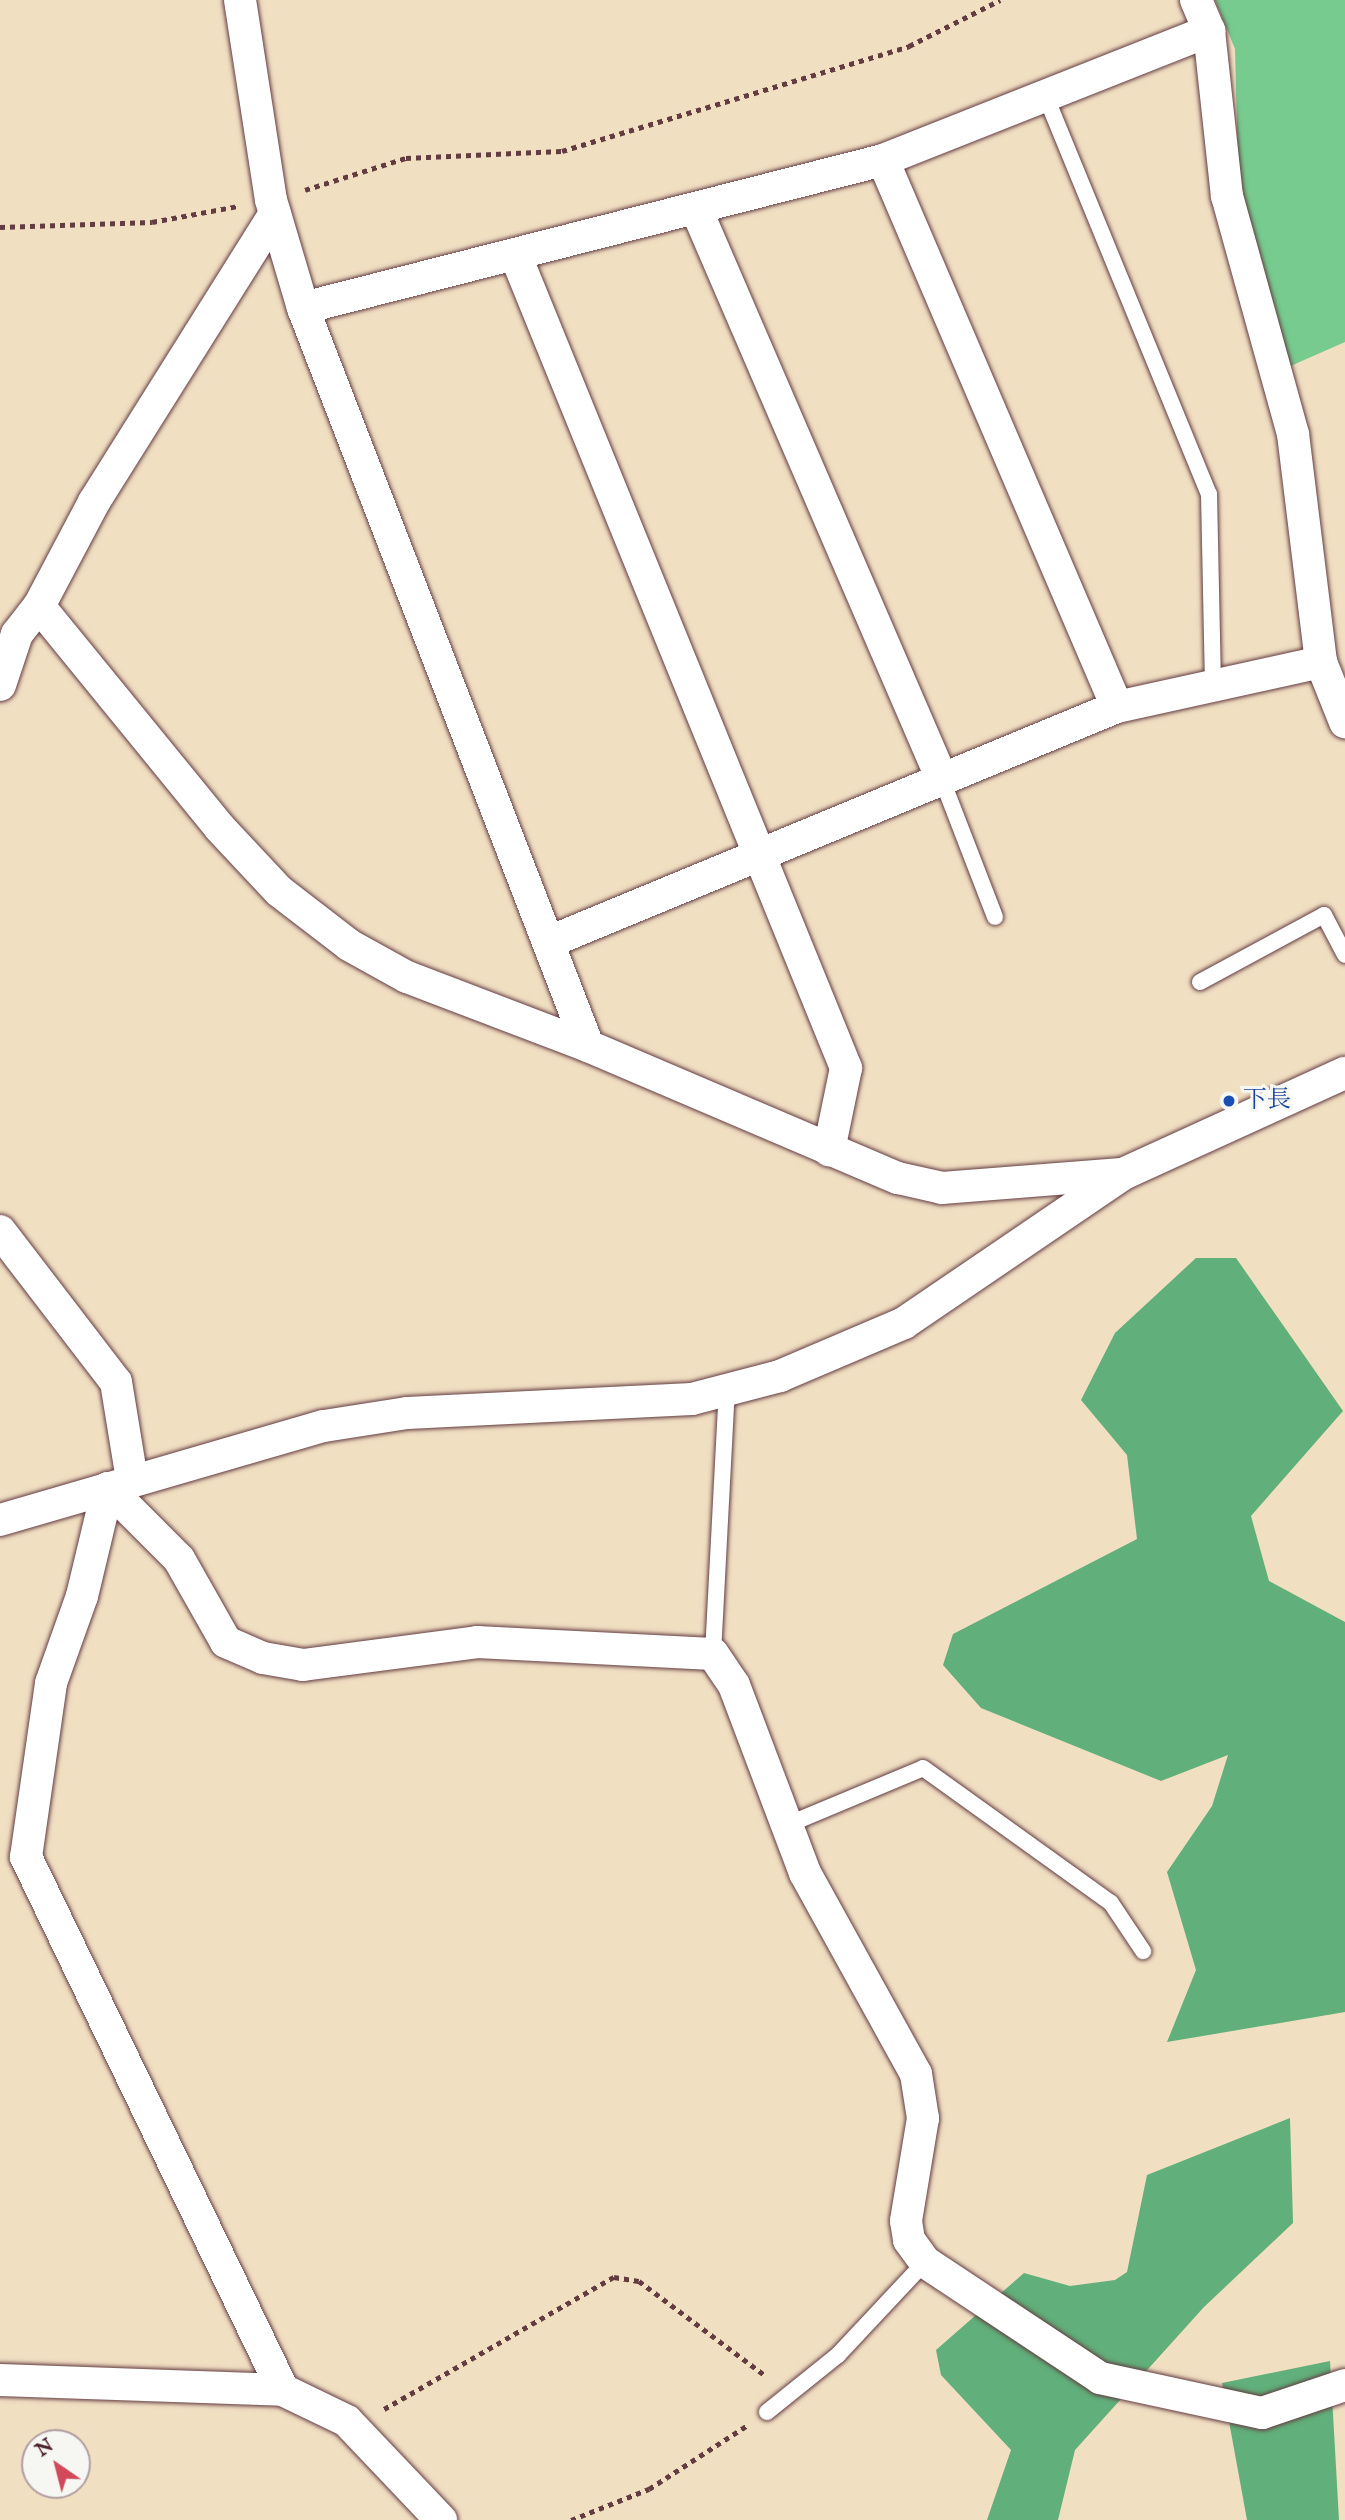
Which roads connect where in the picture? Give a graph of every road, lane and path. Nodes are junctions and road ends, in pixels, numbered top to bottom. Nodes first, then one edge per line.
1 (240, 0) edge
2 (1000, 0) edge
3 (1196, 0) edge
4 (1209, 31) junction
5 (1046, 97) junction
6 (883, 160) junction
7 (273, 207) junction
8 (697, 211) junction
9 (0, 227) edge
10 (515, 254) junction
11 (303, 308) junction
12 (39, 606) junction
13 (8, 629) edge
14 (1321, 662) junction
15 (0, 685) edge
16 (1213, 685) junction
17 (1117, 707) junction
18 (1345, 722) edge
19 (941, 778) junction
20 (758, 854) junction
21 (996, 918) dead end
22 (549, 942) junction
23 (1345, 955) edge
24 (1200, 982) dead end
25 (588, 1046) junction
26 (1345, 1073) edge
27 (829, 1150) junction
28 (1123, 1174) junction
29 (0, 1231) edge
30 (727, 1391) junction
31 (120, 1484) junction
32 (0, 1520) edge
33 (713, 1654) junction
34 (787, 1825) junction
35 (1143, 1951) dead end
36 (925, 2262) junction
37 (0, 2380) edge
38 (1345, 2385) edge
39 (283, 2390) junction
40 (790, 2394) junction
41 (767, 2412) joint
42 (352, 2427) junction
43 (441, 2520) edge
44 (571, 2520) edge

1 - 7 street
2 - 7 path
3 - 4 street
4 - 5 street
4 - 14 street
5 - 6 street
5 - 16 lane
6 - 8 street
6 - 17 street
7 - 9 path
7 - 11 street
7 - 12 street
8 - 10 street
8 - 19 street
10 - 11 street
10 - 20 street
11 - 22 street
12 - 13 street
12 - 25 street
13 - 15 street
14 - 16 street
14 - 18 street
16 - 17 street
17 - 19 street
19 - 20 street
19 - 21 lane
20 - 22 street
20 - 27 street
22 - 25 street
23 - 24 lane
25 - 27 street
26 - 28 street
27 - 28 street
28 - 30 street
29 - 31 street
30 - 31 street
30 - 33 lane
31 - 32 street
31 - 33 street
31 - 39 street
33 - 34 street
34 - 35 lane
34 - 36 street
36 - 38 street
36 - 40 lane
37 - 39 street
39 - 42 street
40 - 41 lane
40 - 42 path
41 - 44 path
42 - 43 street

